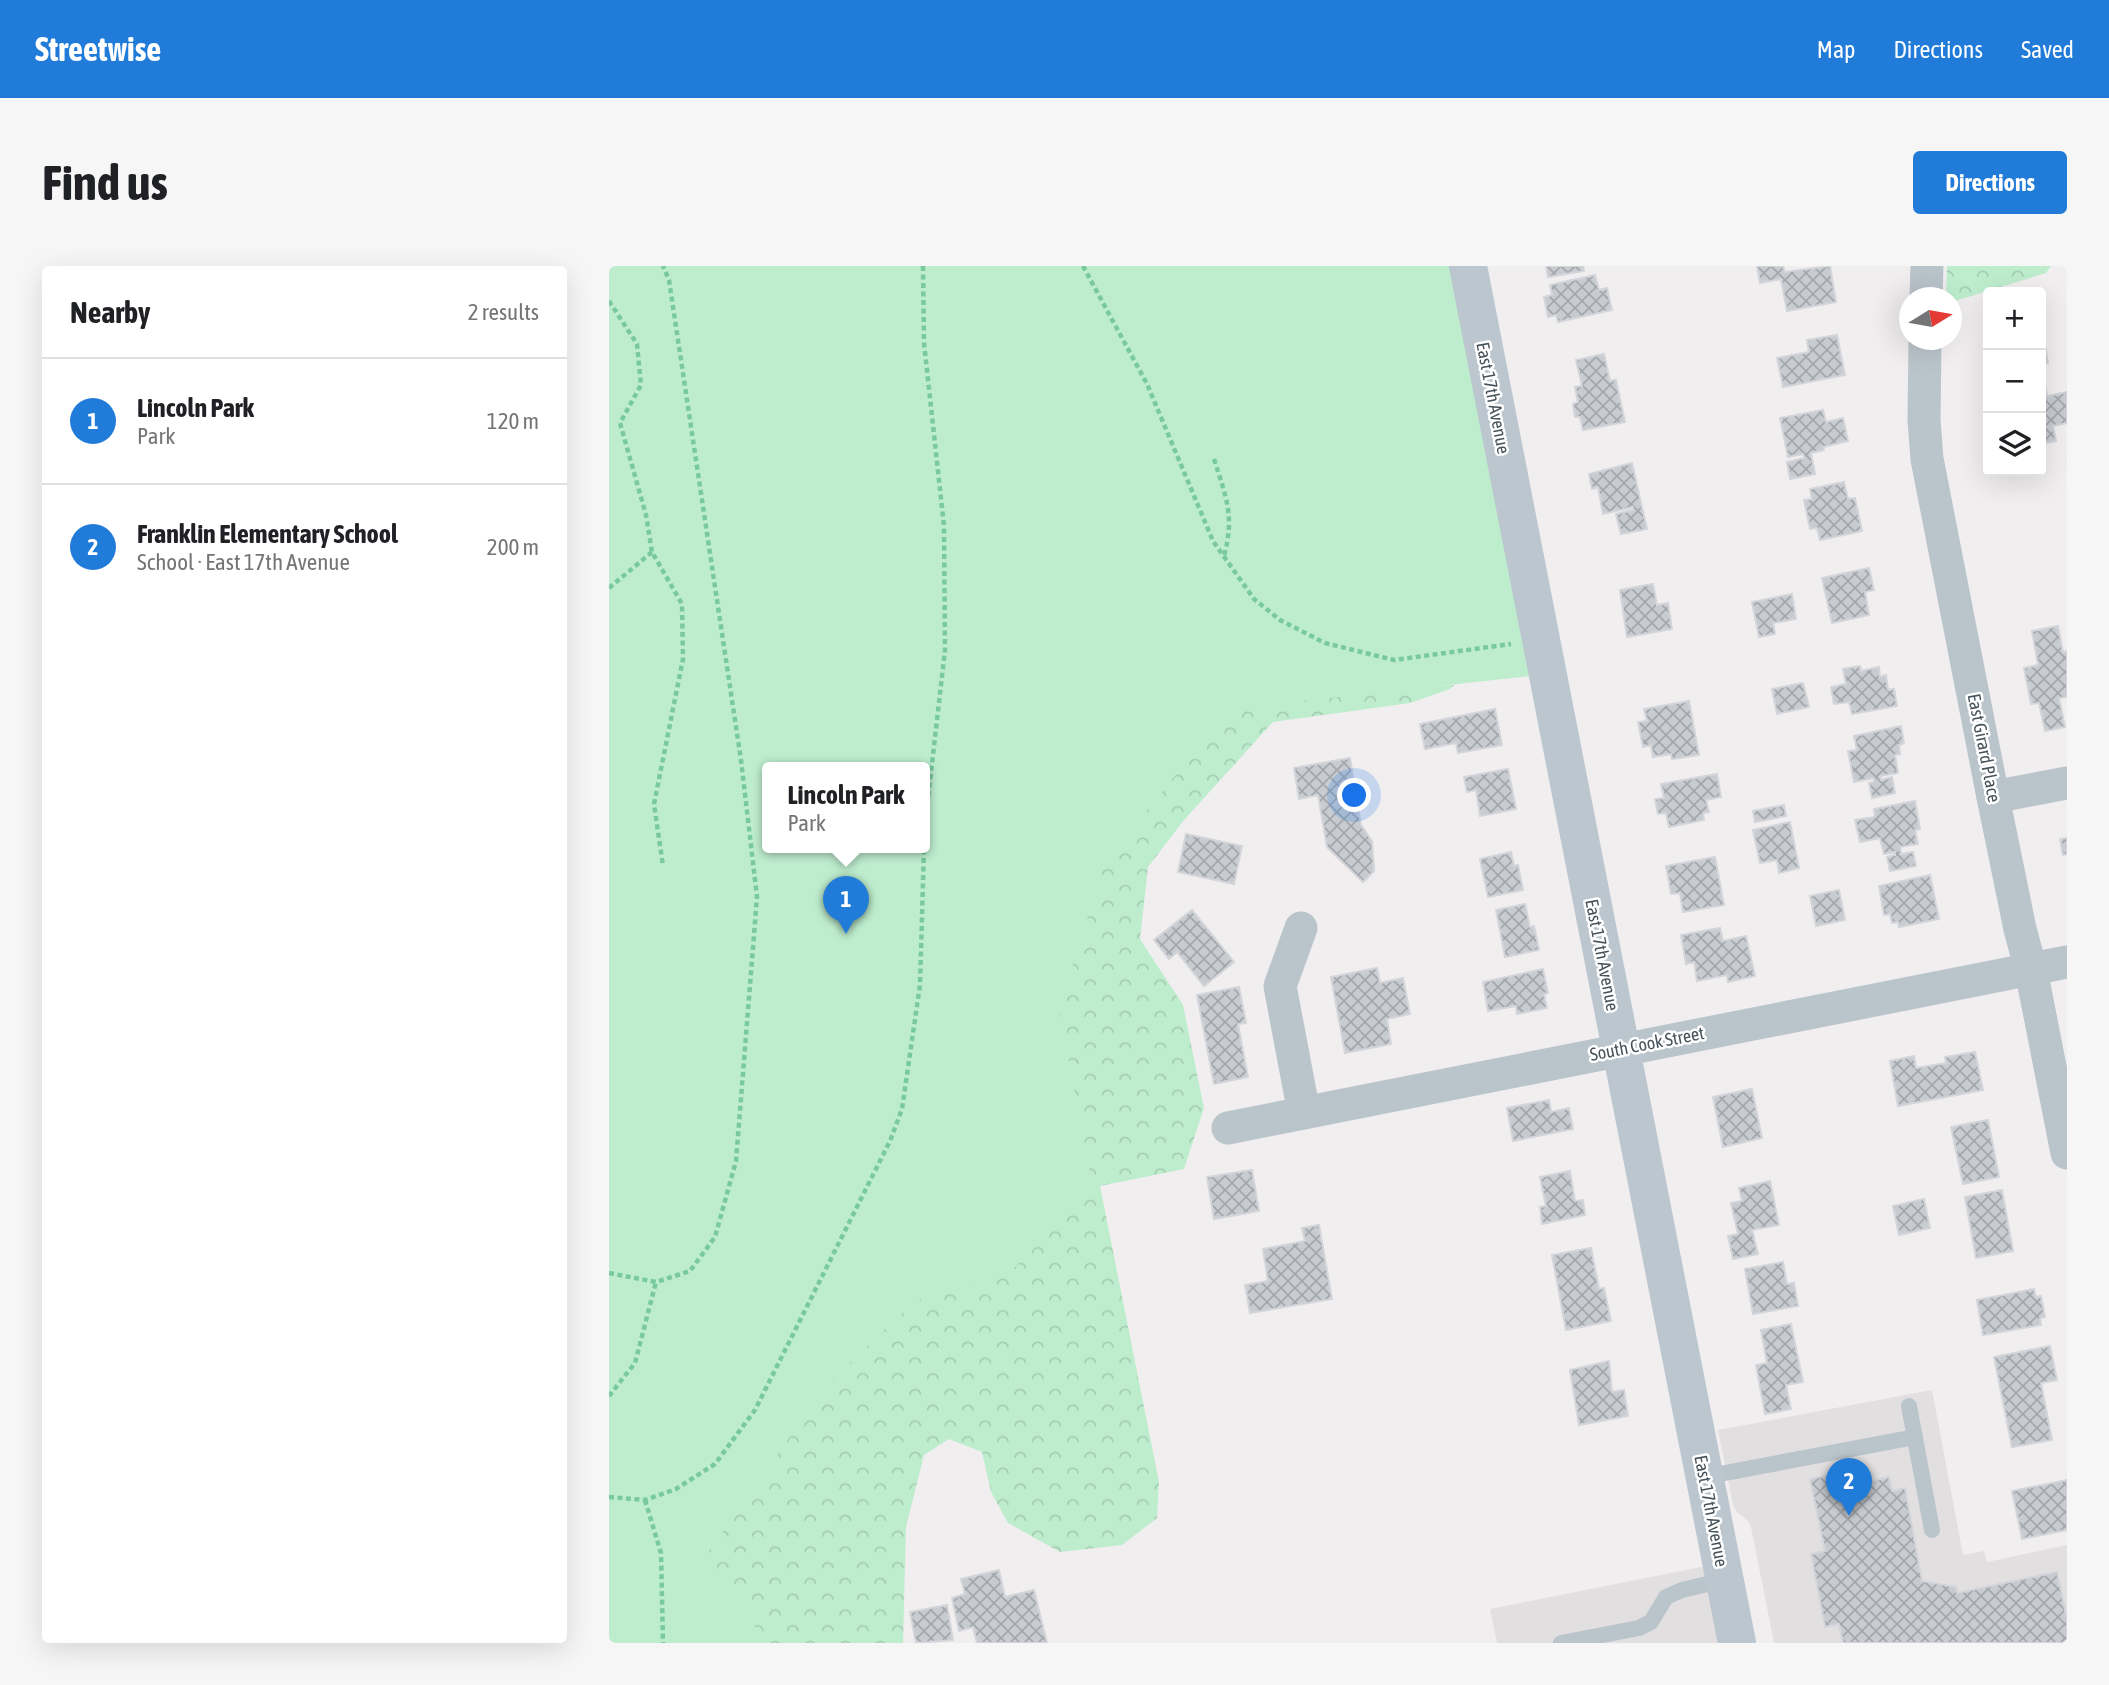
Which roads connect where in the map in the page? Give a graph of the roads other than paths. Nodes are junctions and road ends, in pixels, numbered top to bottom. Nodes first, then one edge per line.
1 (1468, 266) edge
2 (1927, 266) edge
3 (1926, 287) edge
4 (1925, 350) edge
5 (2067, 783) edge
6 (1993, 797) junction
7 (1301, 928) dead end
8 (2067, 962) edge
9 (2031, 970) junction
10 (1621, 1049) junction
11 (1304, 1113) junction
12 (1228, 1128) dead end
13 (2067, 1153) edge
14 (1909, 1406) dead end
15 (1915, 1437) junction
16 (1704, 1477) junction
17 (1932, 1530) dead end
18 (1724, 1580) junction
19 (1561, 1643) edge
20 (1737, 1643) edge

1 - 10 street, East 17th Avenue
2 - 3 street
4 - 6 street, East Girard Place
5 - 6 street
6 - 9 street, East Girard Place
7 - 11 street
8 - 9 street, South Cook Street
9 - 10 street, South Cook Street
9 - 13 street, East Girard Place
10 - 11 street, South Cook Street
10 - 16 street, East 17th Avenue
11 - 12 street, South Cook Street
14 - 15 lane
15 - 16 lane
15 - 17 lane
16 - 18 street, East 17th Avenue
18 - 19 lane
18 - 20 street, East 17th Avenue

